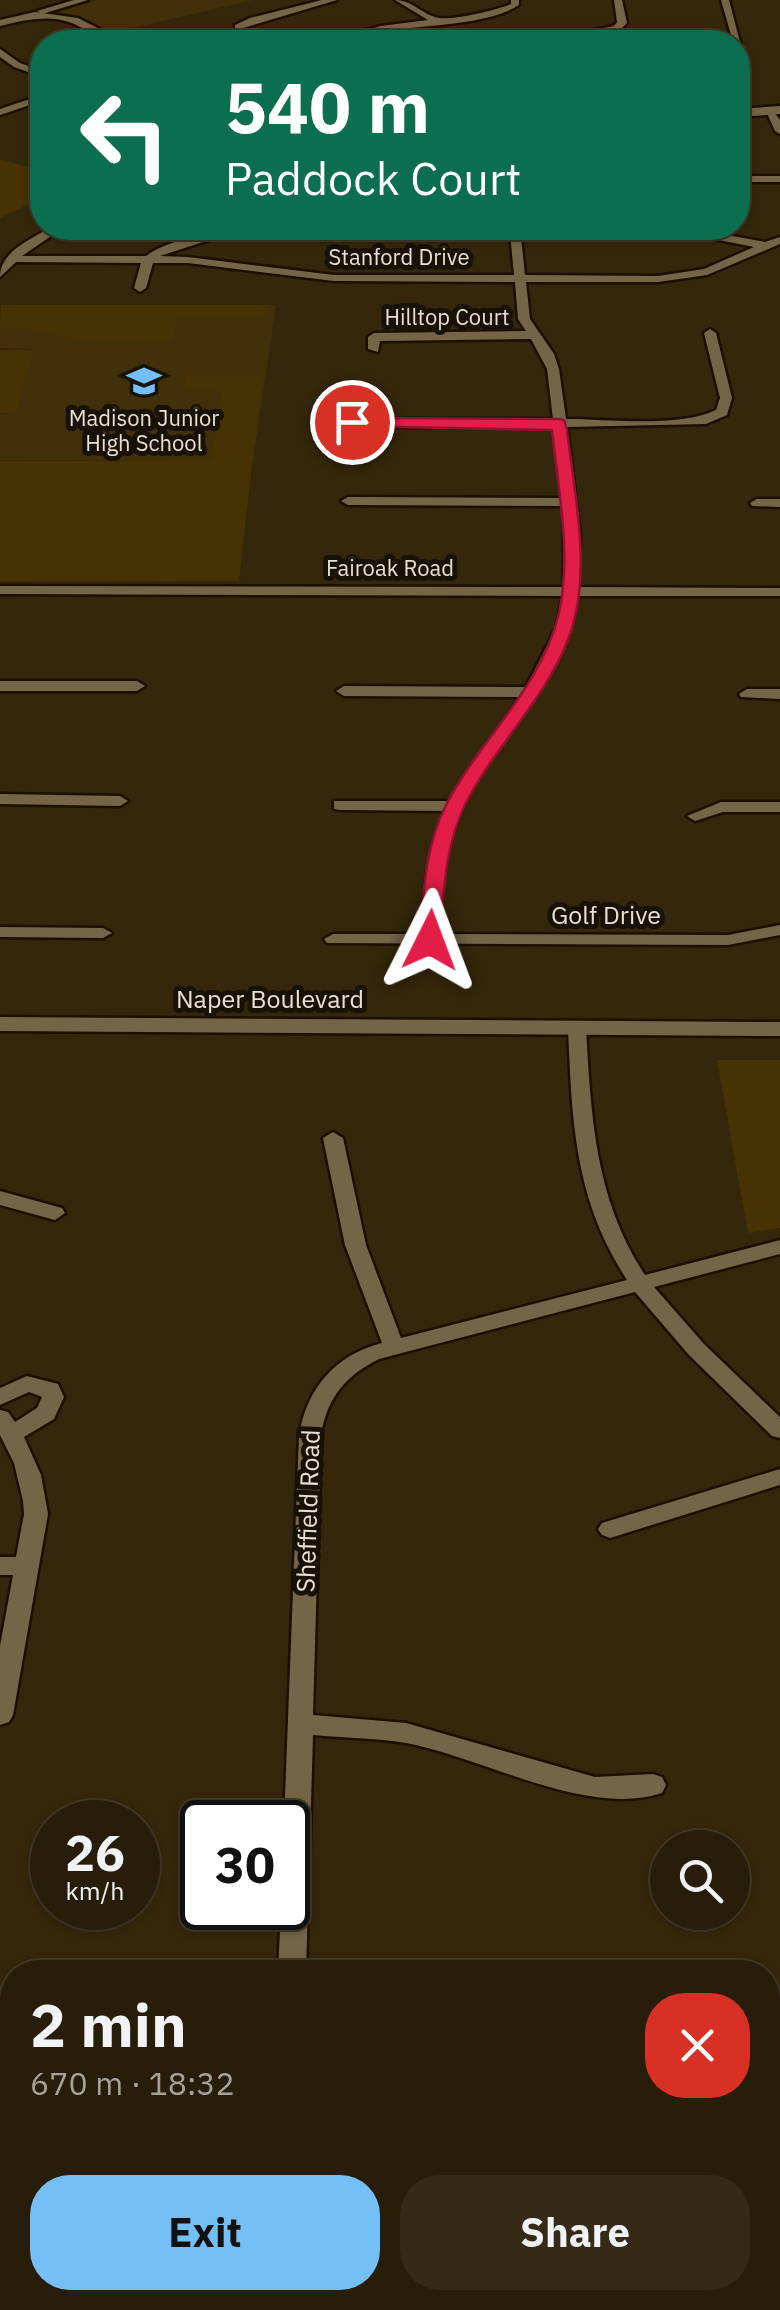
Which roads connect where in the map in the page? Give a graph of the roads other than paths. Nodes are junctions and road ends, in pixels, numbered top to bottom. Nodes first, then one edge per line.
1 (84, 0) edge
2 (333, 0) edge
3 (399, 0) edge
4 (515, 0) edge
5 (618, 0) edge
6 (724, 0) edge
7 (42, 11) junction
8 (437, 21) junction
9 (0, 23) edge
10 (95, 30) edge
11 (235, 30) edge
12 (389, 30) edge
13 (611, 30) edge
14 (734, 30) edge
15 (0, 52) edge
16 (30, 70) edge
17 (30, 102) edge
18 (775, 111) edge
19 (0, 112) edge
20 (750, 112) edge
21 (780, 130) edge
22 (780, 178) edge
23 (750, 179) edge
24 (40, 240) edge
25 (194, 240) edge
26 (516, 240) edge
27 (735, 240) edge
28 (780, 240) edge
29 (766, 246) junction
30 (12, 259) junction
31 (148, 260) junction
32 (0, 274) edge
33 (519, 278) junction
34 (140, 288) dead end
35 (710, 333) dead end
36 (532, 335) junction
37 (374, 349) dead end
38 (713, 418) junction
39 (352, 422) dead end
40 (559, 423) junction
41 (734, 425) dead end
42 (348, 501) dead end
43 (568, 502) junction
44 (757, 503) dead end
45 (780, 503) edge
46 (0, 590) edge
47 (572, 591) junction
48 (780, 592) edge
49 (0, 686) edge
50 (137, 686) dead end
51 (344, 691) dead end
52 (532, 692) junction
53 (747, 694) dead end
54 (780, 694) edge
55 (0, 799) edge
56 (120, 800) dead end
57 (340, 806) dead end
58 (455, 806) junction
59 (780, 807) edge
60 (695, 816) dead end
61 (780, 930) edge
62 (0, 932) edge
63 (103, 932) dead end
64 (333, 939) dead end
65 (430, 940) junction
66 (0, 1024) edge
67 (780, 1030) edge
68 (577, 1035) junction
69 (0, 1038) edge
70 (780, 1044) edge
71 (332, 1138) dead end
72 (0, 1198) edge
73 (55, 1213) dead end
74 (780, 1247) edge
75 (638, 1282) junction
76 (394, 1346) junction
77 (0, 1398) edge
78 (6, 1426) edge
79 (780, 1430) edge
80 (780, 1477) edge
81 (610, 1528) dead end
82 (0, 1566) edge
83 (28, 1566) junction
84 (0, 1715) edge
85 (300, 1724) junction
86 (654, 1785) dead end
87 (292, 1960) edge

1 - 7 street
2 - 11 street
3 - 8 street
4 - 8 street
5 - 13 street
6 - 14 street
7 - 9 main road
7 - 10 main road
8 - 12 street
15 - 16 street
17 - 19 street
18 - 20 main road
18 - 21 street
22 - 23 street
24 - 30 street
25 - 31 street
26 - 33 street
27 - 29 street
28 - 29 street, Stanford Drive
29 - 33 street, Stanford Drive
30 - 31 street, Stanford Drive
30 - 32 street
31 - 33 street, Stanford Drive
31 - 34 street
33 - 36 street
35 - 38 street
36 - 37 street, Hilltop Court
36 - 40 street
38 - 40 street
38 - 41 street
39 - 40 street
40 - 43 street
42 - 43 street
43 - 47 street
44 - 45 street
46 - 47 street, Fairoak Road
47 - 48 street, Fairoak Road
47 - 52 street
49 - 50 street
51 - 52 street
52 - 58 street
53 - 54 street
55 - 56 street
57 - 58 street
58 - 65 street
59 - 60 street
61 - 65 street, Golf Drive
62 - 63 street
64 - 65 street, Golf Drive
66 - 68 main road, Naper Boulevard
67 - 68 main road, Naper Boulevard
68 - 69 main road, Naper Boulevard
68 - 70 main road, Naper Boulevard
68 - 75 street
71 - 76 street
72 - 73 street
74 - 75 street, Sheffield Road
75 - 76 street, Sheffield Road
75 - 79 street
76 - 85 street, Sheffield Road
77 - 78 street
78 - 83 street
80 - 81 street
82 - 83 street
83 - 84 street
85 - 86 street
85 - 87 street, Sheffield Road

